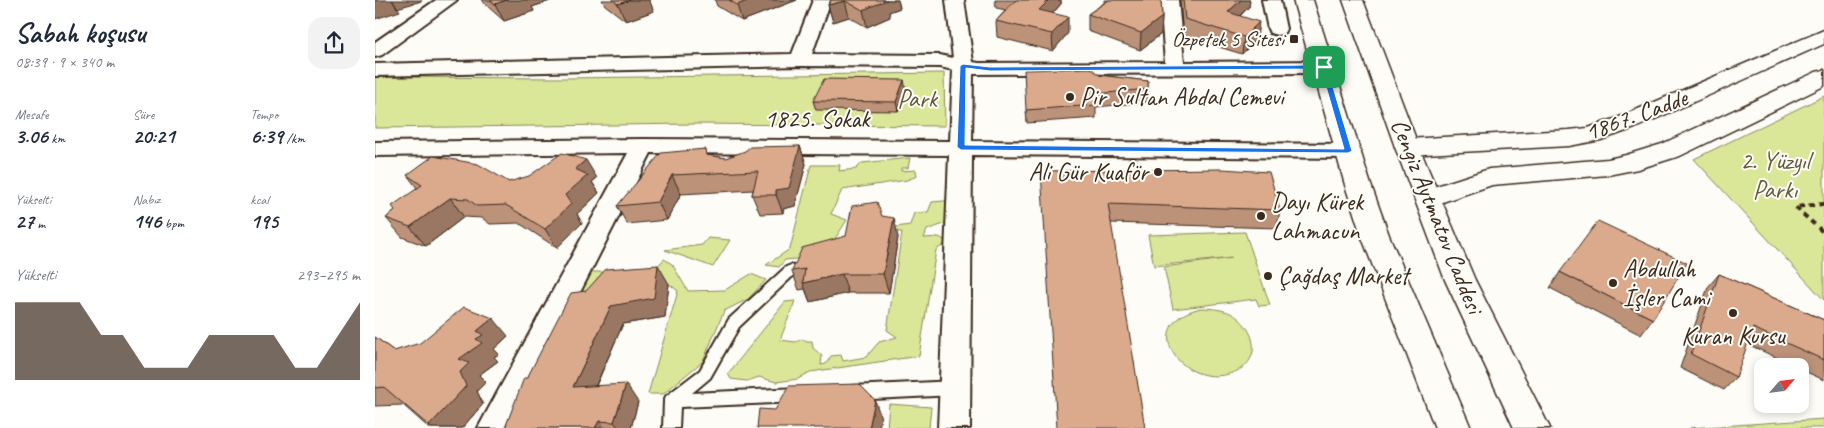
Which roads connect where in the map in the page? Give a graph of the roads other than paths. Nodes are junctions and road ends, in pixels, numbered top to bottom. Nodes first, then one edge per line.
1 (448, 0) edge
2 (822, 0) edge
3 (955, 0) edge
4 (1169, 0) edge
5 (1271, 0) edge
6 (1303, 0) edge
7 (1353, 0) edge
8 (1277, 29) dead end
9 (1824, 36) edge
10 (375, 51) edge
11 (800, 60) junction
12 (963, 66) junction
13 (1175, 67) junction
14 (1324, 67) junction
15 (375, 70) edge
16 (1824, 77) edge
17 (643, 146) junction
18 (961, 147) junction
19 (1407, 147) junction
20 (375, 150) edge
21 (1348, 151) junction
22 (1428, 198) junction
23 (791, 270) edge
24 (955, 388) junction
25 (818, 394) edge
26 (838, 394) edge
27 (672, 401) junction
28 (494, 428) edge
29 (671, 428) edge
30 (954, 428) edge
31 (1453, 428) edge
32 (1532, 428) edge

1 - 10 street
2 - 11 street
3 - 12 street
4 - 13 street
5 - 8 street
6 - 14 main road
7 - 19 main road, Cengiz Aytmatov Caddesi
9 - 19 main road, 1867. Cadde
11 - 12 street
11 - 15 street
12 - 13 street
12 - 18 street
13 - 14 street
14 - 21 main road
16 - 22 main road, 1867. Cadde
17 - 18 street, 1825. Sokak
17 - 20 street, 1825. Sokak
17 - 28 street
18 - 21 street, 1825. Sokak
18 - 24 street
19 - 22 main road, Cengiz Aytmatov Caddesi
21 - 31 main road
22 - 32 main road, Cengiz Aytmatov Caddesi
23 - 27 lane
24 - 26 lane
24 - 30 street
25 - 27 lane
27 - 29 lane

